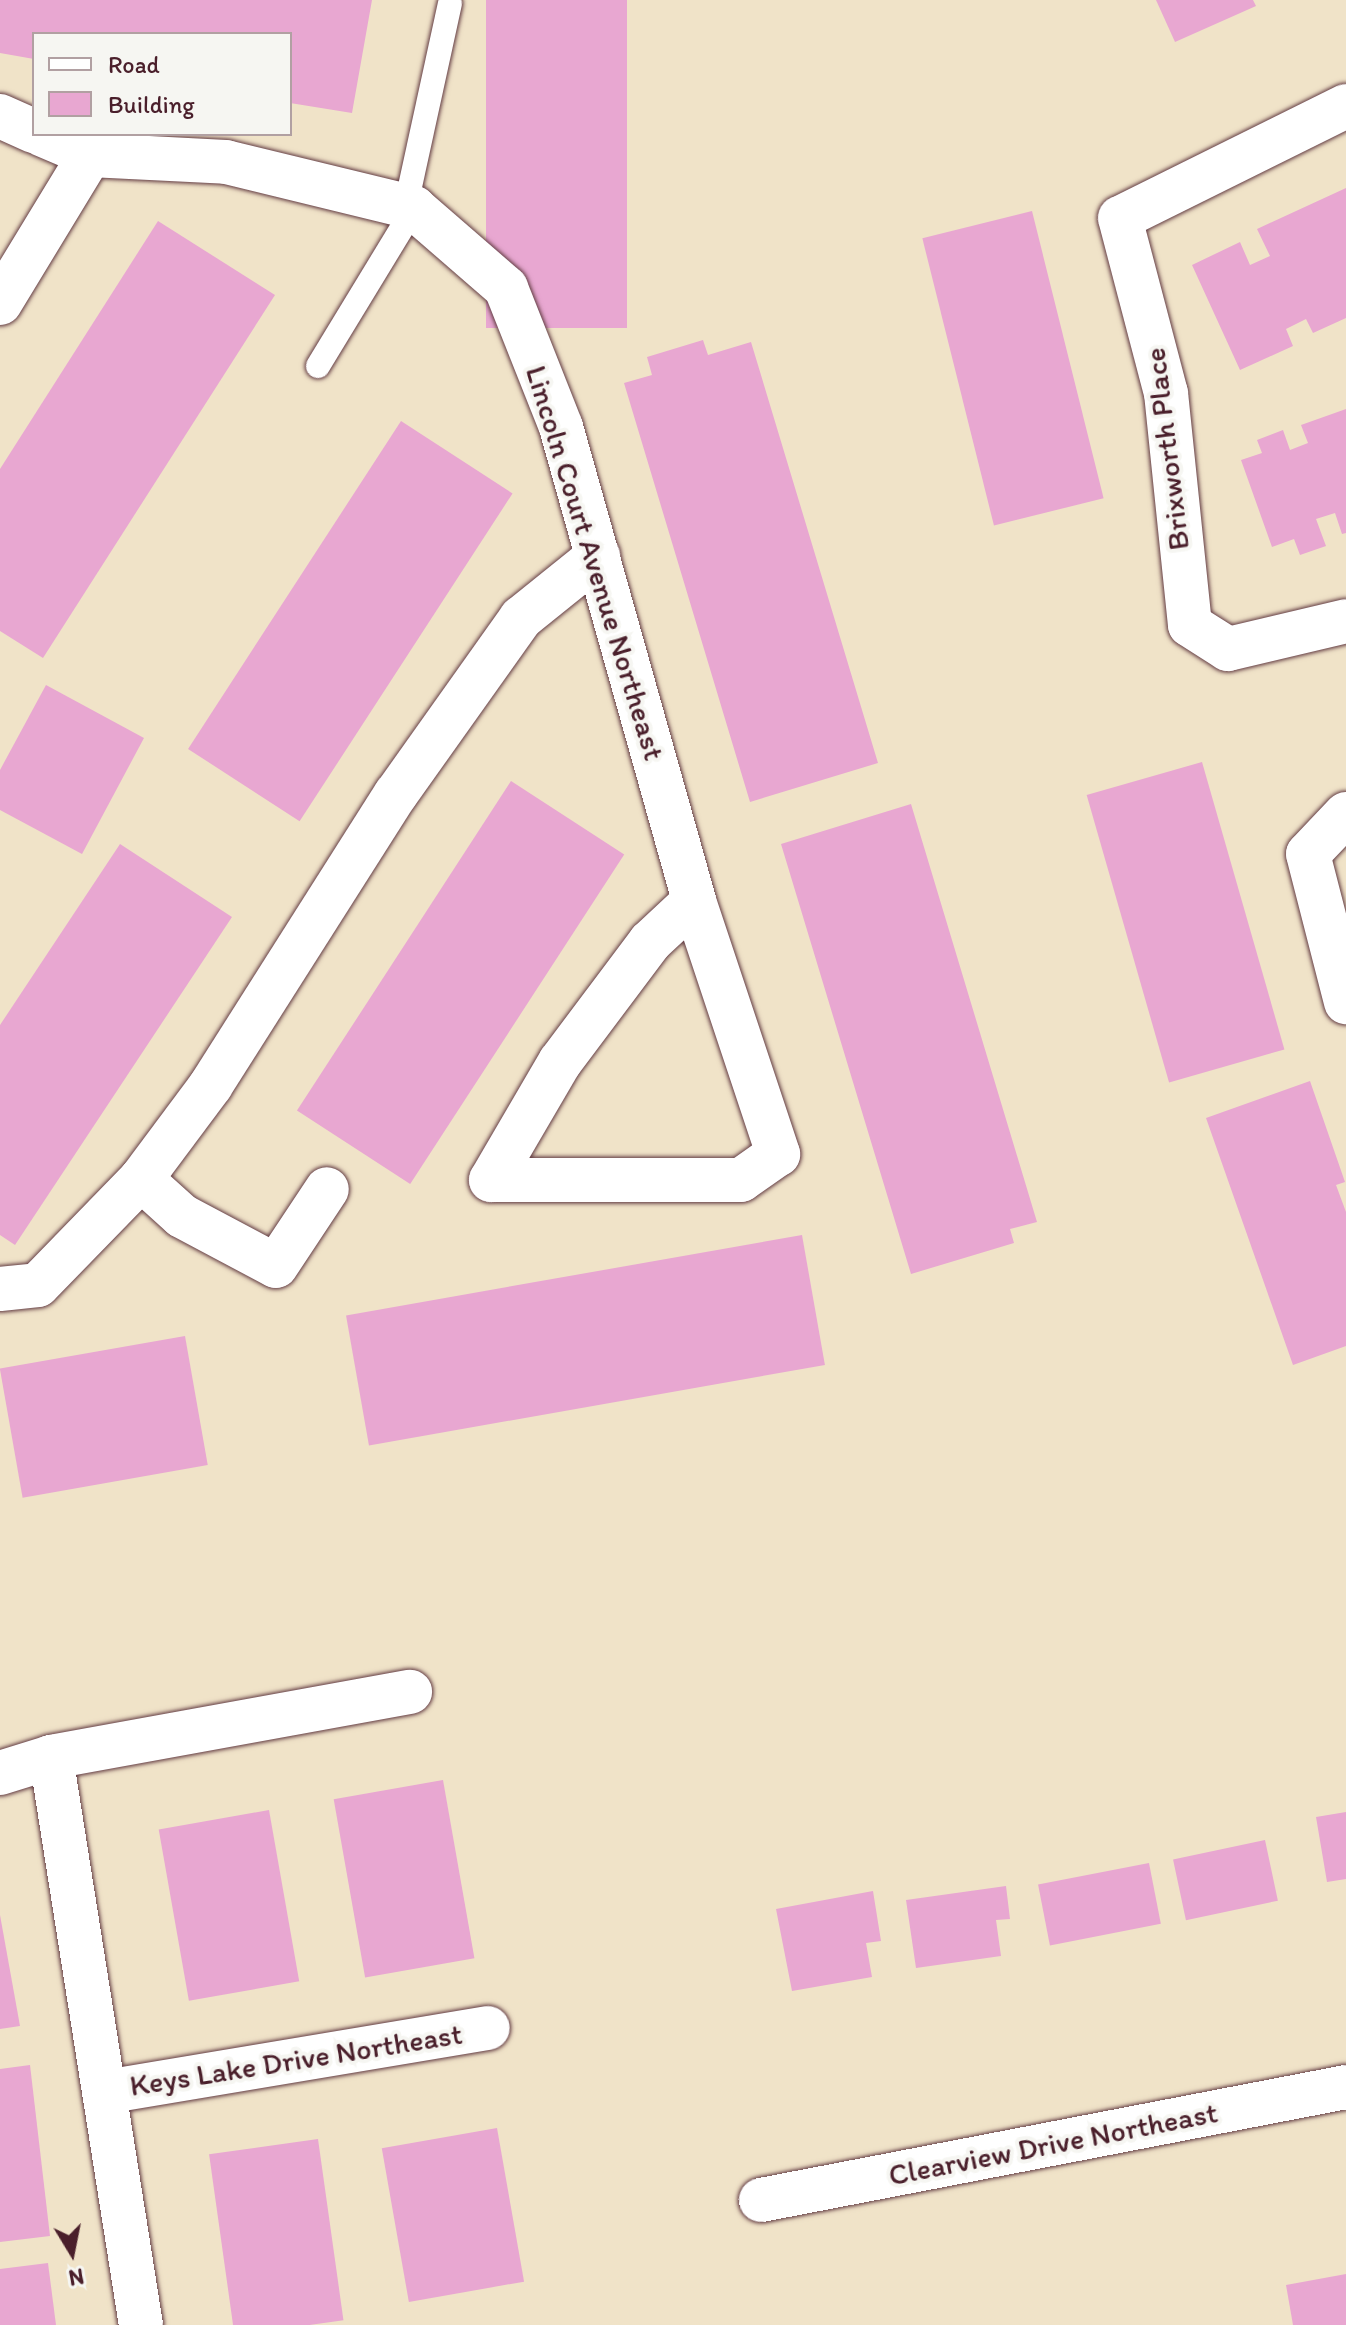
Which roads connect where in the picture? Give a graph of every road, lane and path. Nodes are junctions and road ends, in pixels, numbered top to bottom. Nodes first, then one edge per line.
1 (450, 4) dead end
2 (1346, 106) edge
3 (0, 116) edge
4 (32, 130) edge
5 (46, 136) edge
6 (90, 155) junction
7 (410, 206) junction
8 (0, 303) edge
9 (318, 366) dead end
10 (598, 556) junction
11 (1346, 621) edge
12 (1346, 814) edge
13 (694, 901) junction
14 (1346, 1002) edge
15 (141, 1179) junction
16 (327, 1189) dead end
17 (0, 1289) edge
18 (410, 1692) dead end
19 (51, 1757) junction
20 (0, 1773) edge
21 (488, 2028) dead end
22 (1346, 2087) edge
23 (105, 2092) junction
24 (761, 2200) dead end
25 (141, 2325) edge

1 - 7 lane
2 - 11 street, Brixworth Place
3 - 4 street
5 - 6 street
6 - 7 street, Lincoln Court Avenue Northeast
6 - 8 street
7 - 9 lane
7 - 10 street, Lincoln Court Avenue Northeast
10 - 13 street, Lincoln Court Avenue Northeast
10 - 15 street
12 - 14 street
13 - 13 street, Lincoln Court Avenue Northeast
15 - 16 street
15 - 17 street
18 - 19 street
19 - 20 street
19 - 23 street, Keys Lake Drive Northeast
21 - 23 street, Keys Lake Drive Northeast
22 - 24 street, Clearview Drive Northeast
23 - 25 street, Keys Lake Drive Northeast

